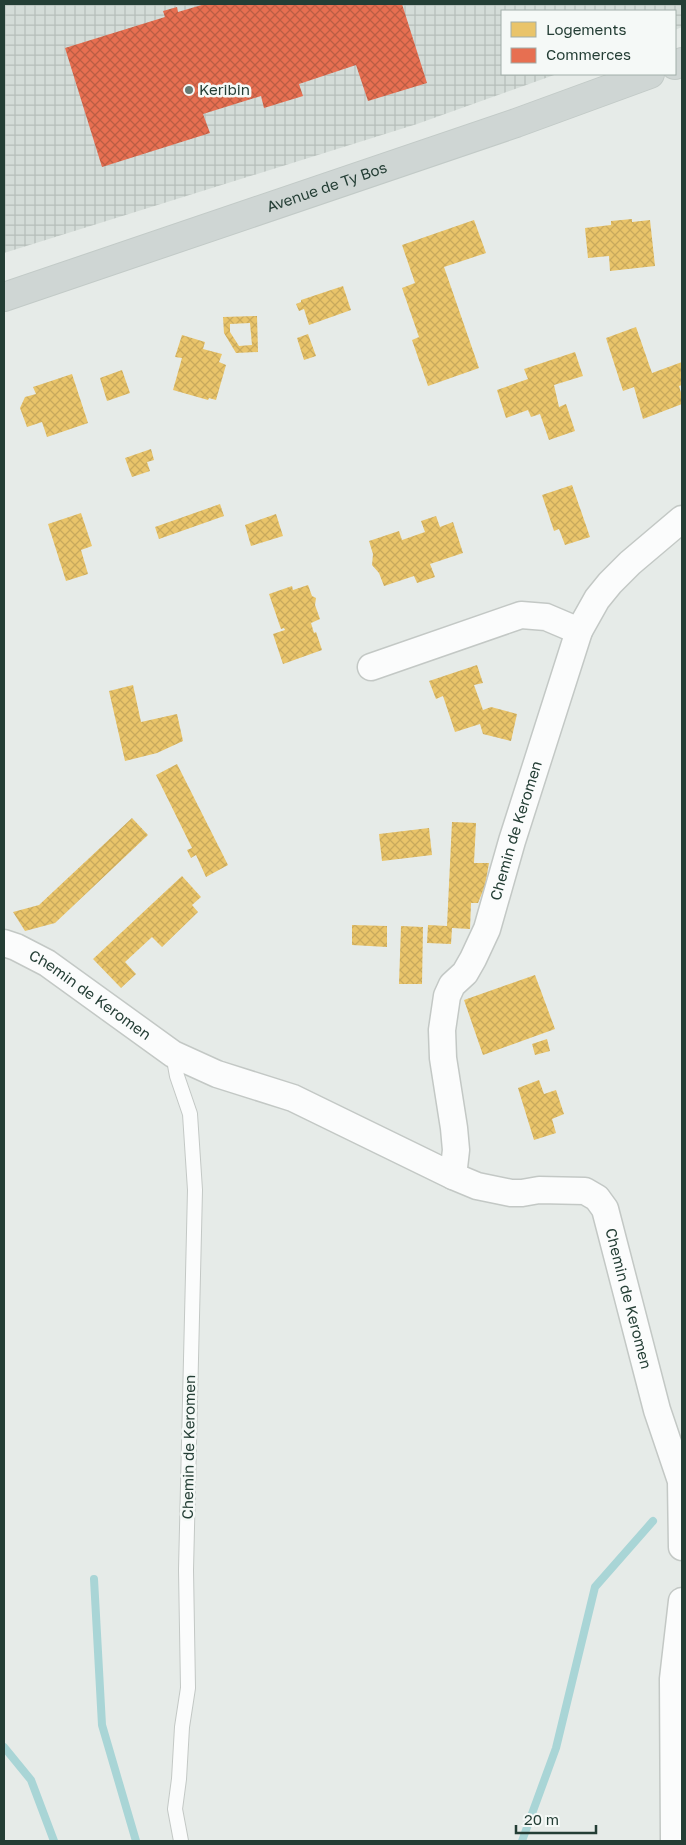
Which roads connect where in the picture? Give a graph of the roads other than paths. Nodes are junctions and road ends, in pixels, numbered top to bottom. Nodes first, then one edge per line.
1 (647, 75) edge
2 (4, 297) edge
3 (682, 519) edge
4 (579, 631) junction
5 (370, 667) dead end
6 (4, 943) edge
7 (172, 1054) junction
8 (453, 1176) junction
9 (682, 1547) edge
10 (682, 1601) edge
11 (181, 1841) edge
12 (674, 1841) edge

1 - 2 main road, Avenue de Ty Bos
3 - 4 street, Chemin de Keromen
4 - 5 street
4 - 8 street, Chemin de Keromen
6 - 7 street, Chemin de Keromen
7 - 8 street, Chemin de Keromen
7 - 11 lane, Chemin de Keromen
8 - 9 street, Chemin de Keromen
10 - 12 street

